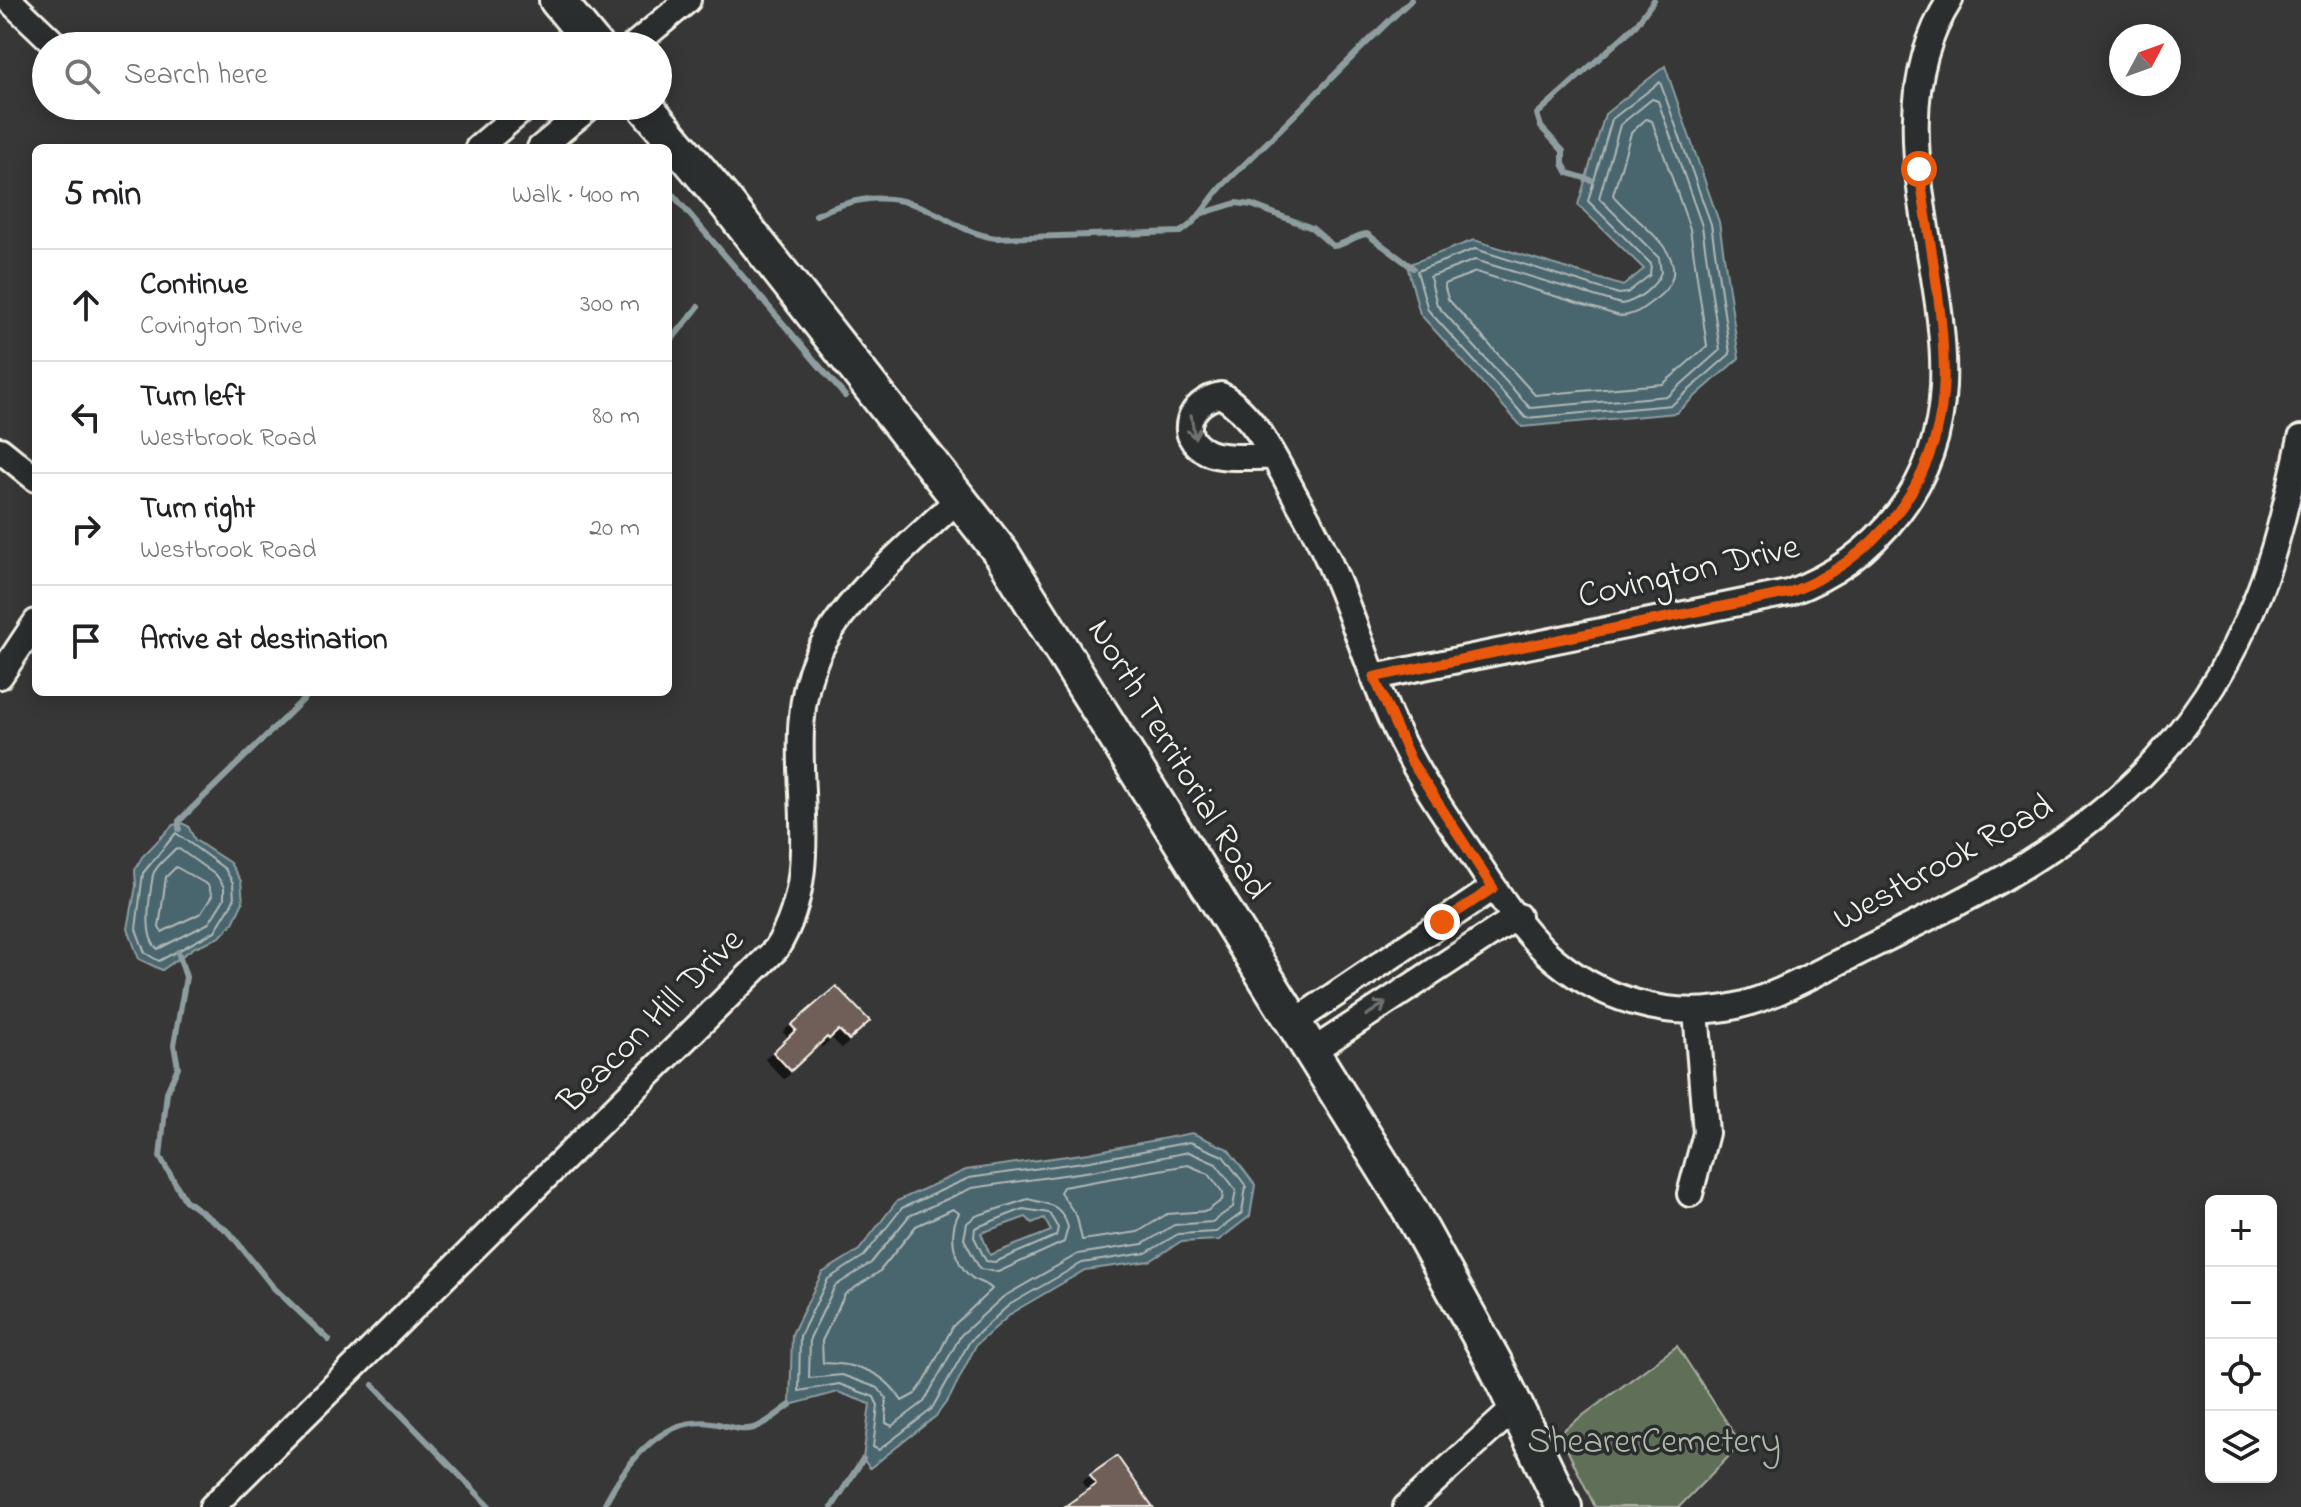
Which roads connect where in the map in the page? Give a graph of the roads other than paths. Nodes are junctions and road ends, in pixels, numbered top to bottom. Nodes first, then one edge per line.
1 (9, 0) edge
2 (557, 0) edge
3 (688, 0) edge
4 (1950, 0) edge
5 (42, 32) edge
6 (583, 32) edge
7 (650, 32) edge
8 (511, 120) edge
9 (574, 120) edge
10 (656, 120) edge
11 (483, 144) edge
12 (545, 144) edge
13 (2301, 438) edge
14 (0, 450) edge
15 (1271, 457) dead end
16 (32, 476) edge
17 (959, 498) junction
18 (32, 628) edge
19 (0, 676) edge
20 (1374, 677) junction
21 (1493, 888) junction
22 (1518, 916) junction
23 (1696, 1011) junction
24 (1293, 1023) junction
25 (1311, 1052) junction
26 (1690, 1194) dead end
27 (1516, 1407) junction
28 (212, 1507) edge
29 (1406, 1507) edge
30 (1564, 1507) edge

1 - 5 street
2 - 6 main road
3 - 7 street
4 - 20 street, Covington Drive
8 - 11 street
9 - 12 street
10 - 17 main road, North Territorial Road
13 - 23 street, Westbrook Road
14 - 16 street
15 - 20 street, Westbrook Road
17 - 24 main road, North Territorial Road
17 - 28 street, Beacon Hill Drive
18 - 19 street
20 - 21 street, Westbrook Road
21 - 22 street, Westbrook Road
21 - 24 street
22 - 23 street, Westbrook Road
25 -> 22 street
23 - 26 street
24 - 25 main road, North Territorial Road
25 - 27 main road, North Territorial Road
27 - 29 street
27 - 30 main road, North Territorial Road

